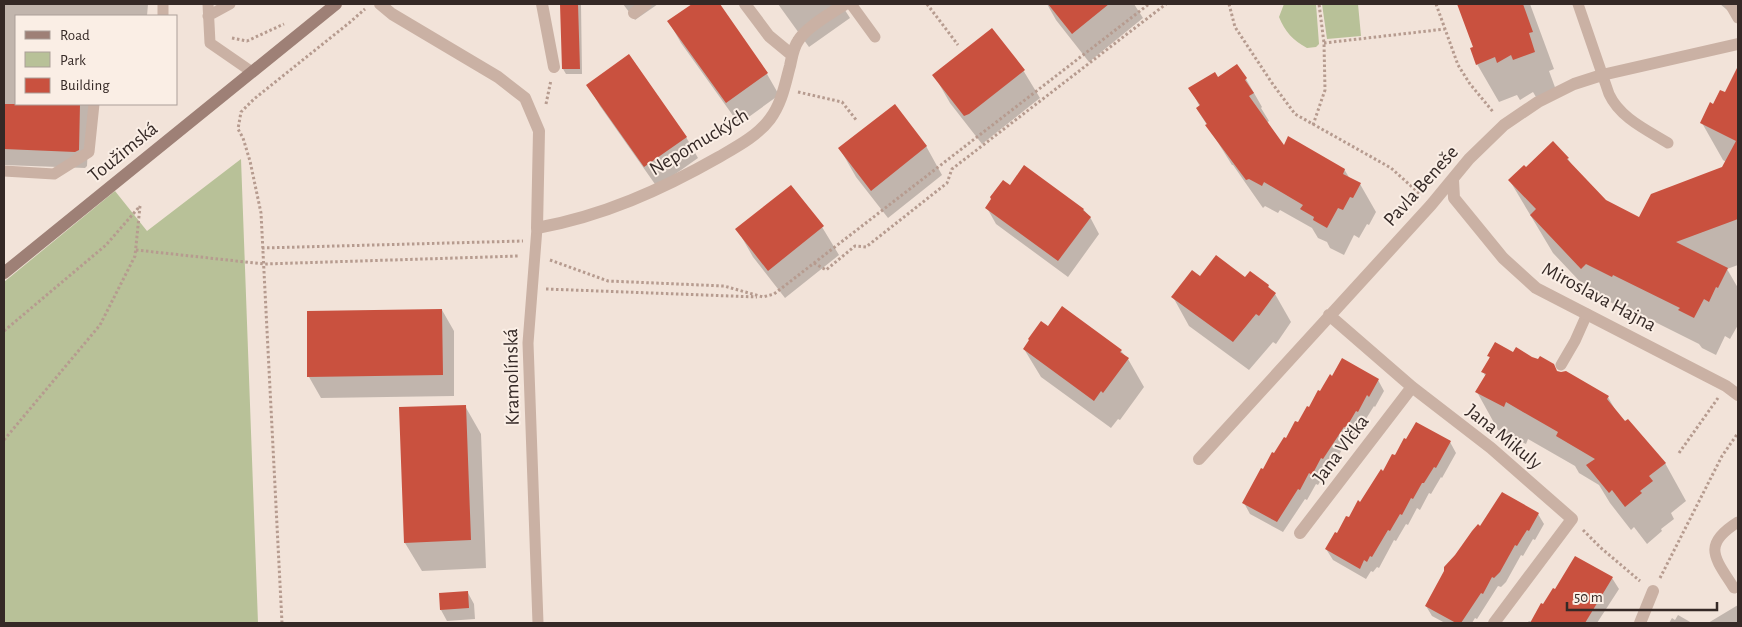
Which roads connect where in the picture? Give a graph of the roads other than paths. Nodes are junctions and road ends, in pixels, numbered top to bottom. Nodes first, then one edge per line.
1 (208, 4) edge
2 (230, 4) edge
3 (336, 4) edge
4 (380, 4) edge
5 (542, 4) edge
6 (646, 4) edge
7 (745, 4) edge
8 (846, 4) edge
9 (851, 4) edge
10 (1578, 4) edge
11 (1730, 4) edge
12 (634, 13) dead end
13 (208, 16) junction
14 (1738, 18) edge
15 (875, 37) dead end
16 (1738, 44) edge
17 (792, 55) junction
18 (554, 67) road end
19 (252, 72) junction
20 (1602, 75) junction
21 (94, 105) edge
22 (1668, 144) dead end
23 (4, 171) edge
24 (1452, 180) junction
25 (536, 235) junction
26 (4, 273) edge
27 (1587, 314) junction
28 (1329, 315) junction
29 (1561, 365) dead end
30 (1412, 387) junction
31 (1738, 395) edge
32 (1199, 459) dead end
33 (1738, 522) edge
34 (1300, 534) dead end
35 (1734, 588) dead end
36 (1653, 591) road end
37 (538, 623) edge
38 (1494, 623) edge
39 (1640, 623) edge

1 - 13 lane
2 - 13 lane
3 - 19 street, Toužimská
4 - 25 street, Kramolínská
5 - 18 street
6 - 12 street
7 - 17 street
8 - 17 street, Nepomuckých
9 - 15 lane
10 - 20 lane
11 - 14 lane
13 - 19 lane
16 - 20 street, Pavla Beneše
17 - 25 street, Nepomuckých
19 - 26 street, Toužimská
20 - 22 lane
20 - 24 street, Pavla Beneše
21 - 23 lane
24 - 27 street, Miroslava Hajna
24 - 28 street, Pavla Beneše
25 - 37 lane, Kramolínská
27 - 29 lane
27 - 31 street, Miroslava Hajna
28 - 30 street, Jana Mikuly
28 - 32 street, Pavla Beneše
30 - 34 street, Jana Vlčka
30 - 38 street, Jana Mikuly
33 - 35 lane
36 - 39 street

